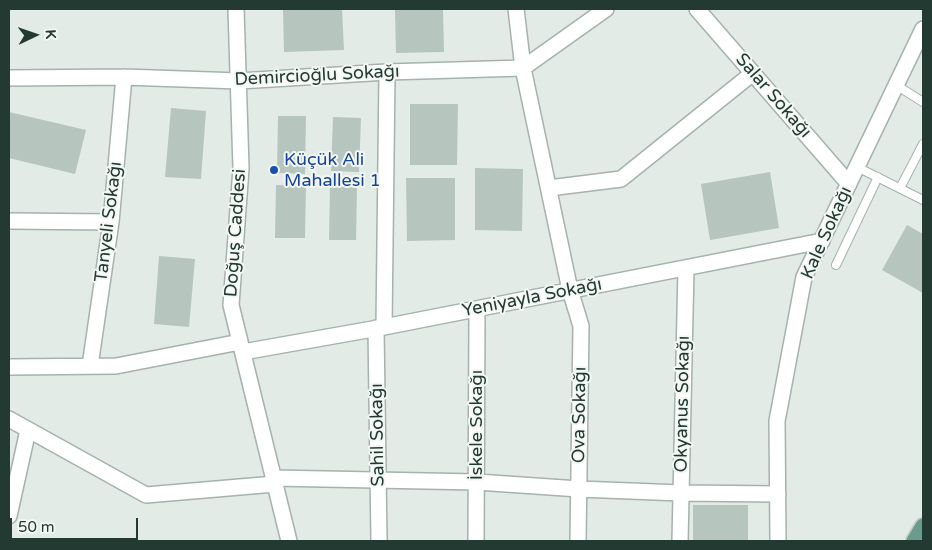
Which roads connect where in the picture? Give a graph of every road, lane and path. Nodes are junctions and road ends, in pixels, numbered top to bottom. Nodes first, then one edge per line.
1 (236, 9) edge
2 (516, 9) edge
3 (606, 9) edge
4 (697, 9) edge
5 (923, 29) edge
6 (523, 68) junction
7 (387, 72) junction
8 (753, 73) junction
9 (11, 75) edge
10 (124, 77) junction
11 (239, 81) junction
12 (896, 85) junction
13 (923, 102) edge
14 (923, 144) edge
15 (857, 167) junction
16 (878, 177) junction
17 (849, 184) junction
18 (549, 188) junction
19 (900, 188) junction
20 (923, 200) edge
21 (9, 221) edge
22 (111, 222) junction
23 (822, 241) junction
24 (836, 264) dead end
25 (686, 268) junction
26 (570, 290) junction
27 (477, 309) junction
28 (380, 327) junction
29 (241, 347) junction
30 (90, 366) junction
31 (9, 367) edge
32 (9, 419) edge
33 (28, 430) junction
34 (378, 480) junction
35 (274, 481) junction
36 (477, 482) junction
37 (578, 490) junction
38 (681, 493) junction
39 (778, 494) junction
40 (9, 516) edge
41 (923, 526) edge
42 (289, 541) edge
43 (379, 541) edge
44 (476, 541) edge
45 (578, 541) edge
46 (680, 541) edge
47 (778, 541) edge
48 (914, 541) edge

1 - 11 street, Doğuş Caddesi
2 - 6 street, Ova Sokağı
3 - 6 street
4 - 8 street, Salar Sokağı
5 - 12 street, Kale Sokağı
6 - 7 street, Demircioğlu Sokağı
6 - 18 street, Ova Sokağı
7 - 11 street, Demircioğlu Sokağı
7 - 28 street, Sahil Sokağı
8 - 17 street, Salar Sokağı
8 - 18 street
9 - 10 street, Demircioğlu Sokağı
10 - 11 street, Demircioğlu Sokağı
10 - 22 street, Tanyeli Sokağı
11 - 29 street, Doğuş Caddesi
12 - 13 lane
12 - 15 street, Kale Sokağı
14 - 19 lane
15 - 16 lane
15 - 17 street, Kale Sokağı
16 - 19 lane
16 - 24 lane
17 - 23 street, Kale Sokağı
18 - 26 street, Ova Sokağı
19 - 20 lane
21 - 22 street
22 - 30 street, Tanyeli Sokağı
23 - 25 street, Yeniyayla Sokağı
23 - 39 street, Kale Sokağı
25 - 26 street, Yeniyayla Sokağı
25 - 38 street, Okyanus Sokağı
26 - 27 street, Yeniyayla Sokağı
26 - 37 street, Ova Sokağı
27 - 28 street, Yeniyayla Sokağı
27 - 36 street, İskele Sokağı
28 - 29 street, Yeniyayla Sokağı
28 - 34 street, Sahil Sokağı
29 - 30 street, Yeniyayla Sokağı
29 - 35 street, Doğuş Caddesi
30 - 31 street, Yeniyayla Sokağı
32 - 33 street
33 - 35 street
33 - 40 street
34 - 35 street
34 - 36 street
34 - 43 street, Sahil Sokağı
35 - 42 street, Doğuş Caddesi
36 - 37 street
36 - 44 street, İskele Sokağı
37 - 38 street
37 - 45 street, Ova Sokağı
38 - 39 street
38 - 46 street, Okyanus Sokağı
39 - 47 street, Kale Sokağı
41 - 48 main road

